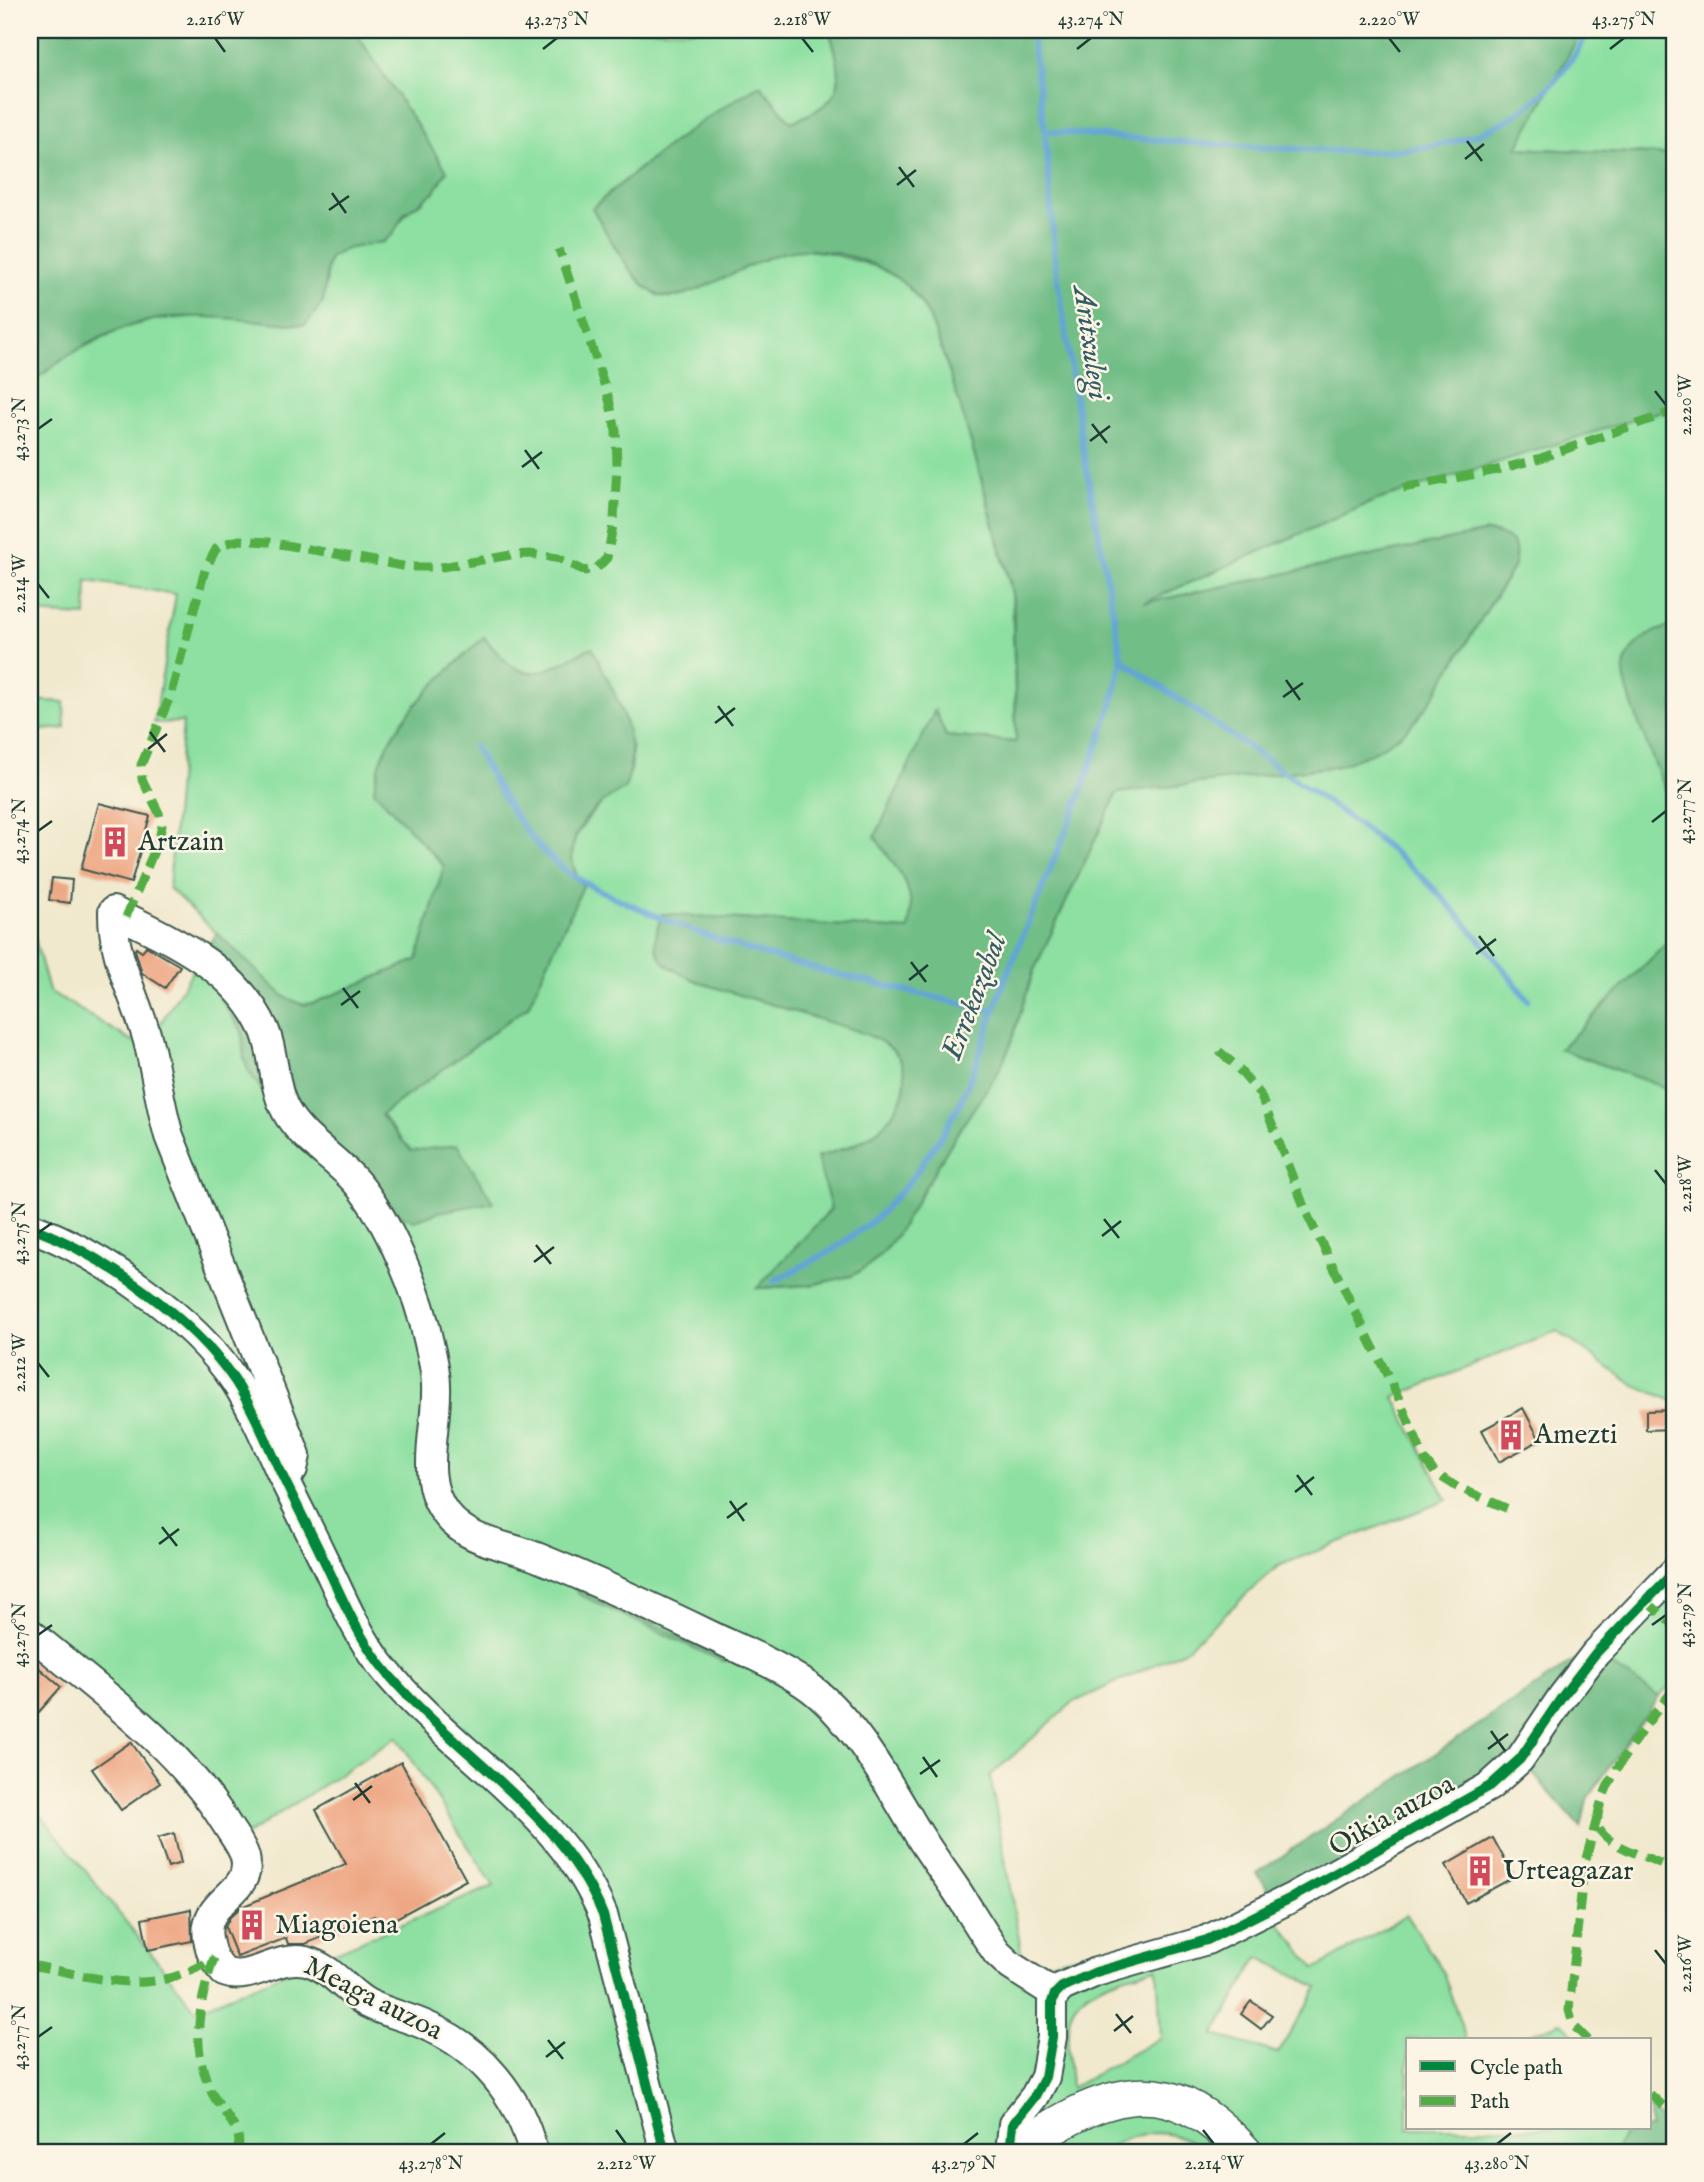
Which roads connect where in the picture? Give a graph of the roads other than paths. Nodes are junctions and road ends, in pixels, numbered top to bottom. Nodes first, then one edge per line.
1 (30, 1227) edge
2 (284, 1477) junction
3 (1674, 1572) edge
4 (30, 1633) edge
5 (1055, 1994) junction
6 (533, 2152) edge
7 (665, 2152) edge
8 (1010, 2152) edge
9 (1022, 2152) edge
10 (1244, 2152) edge

1 - 2 street
2 - 5 street
2 - 7 street
3 - 5 street, Oikia auzoa
4 - 6 street, Meaga auzoa
5 - 8 street
9 - 10 main road

